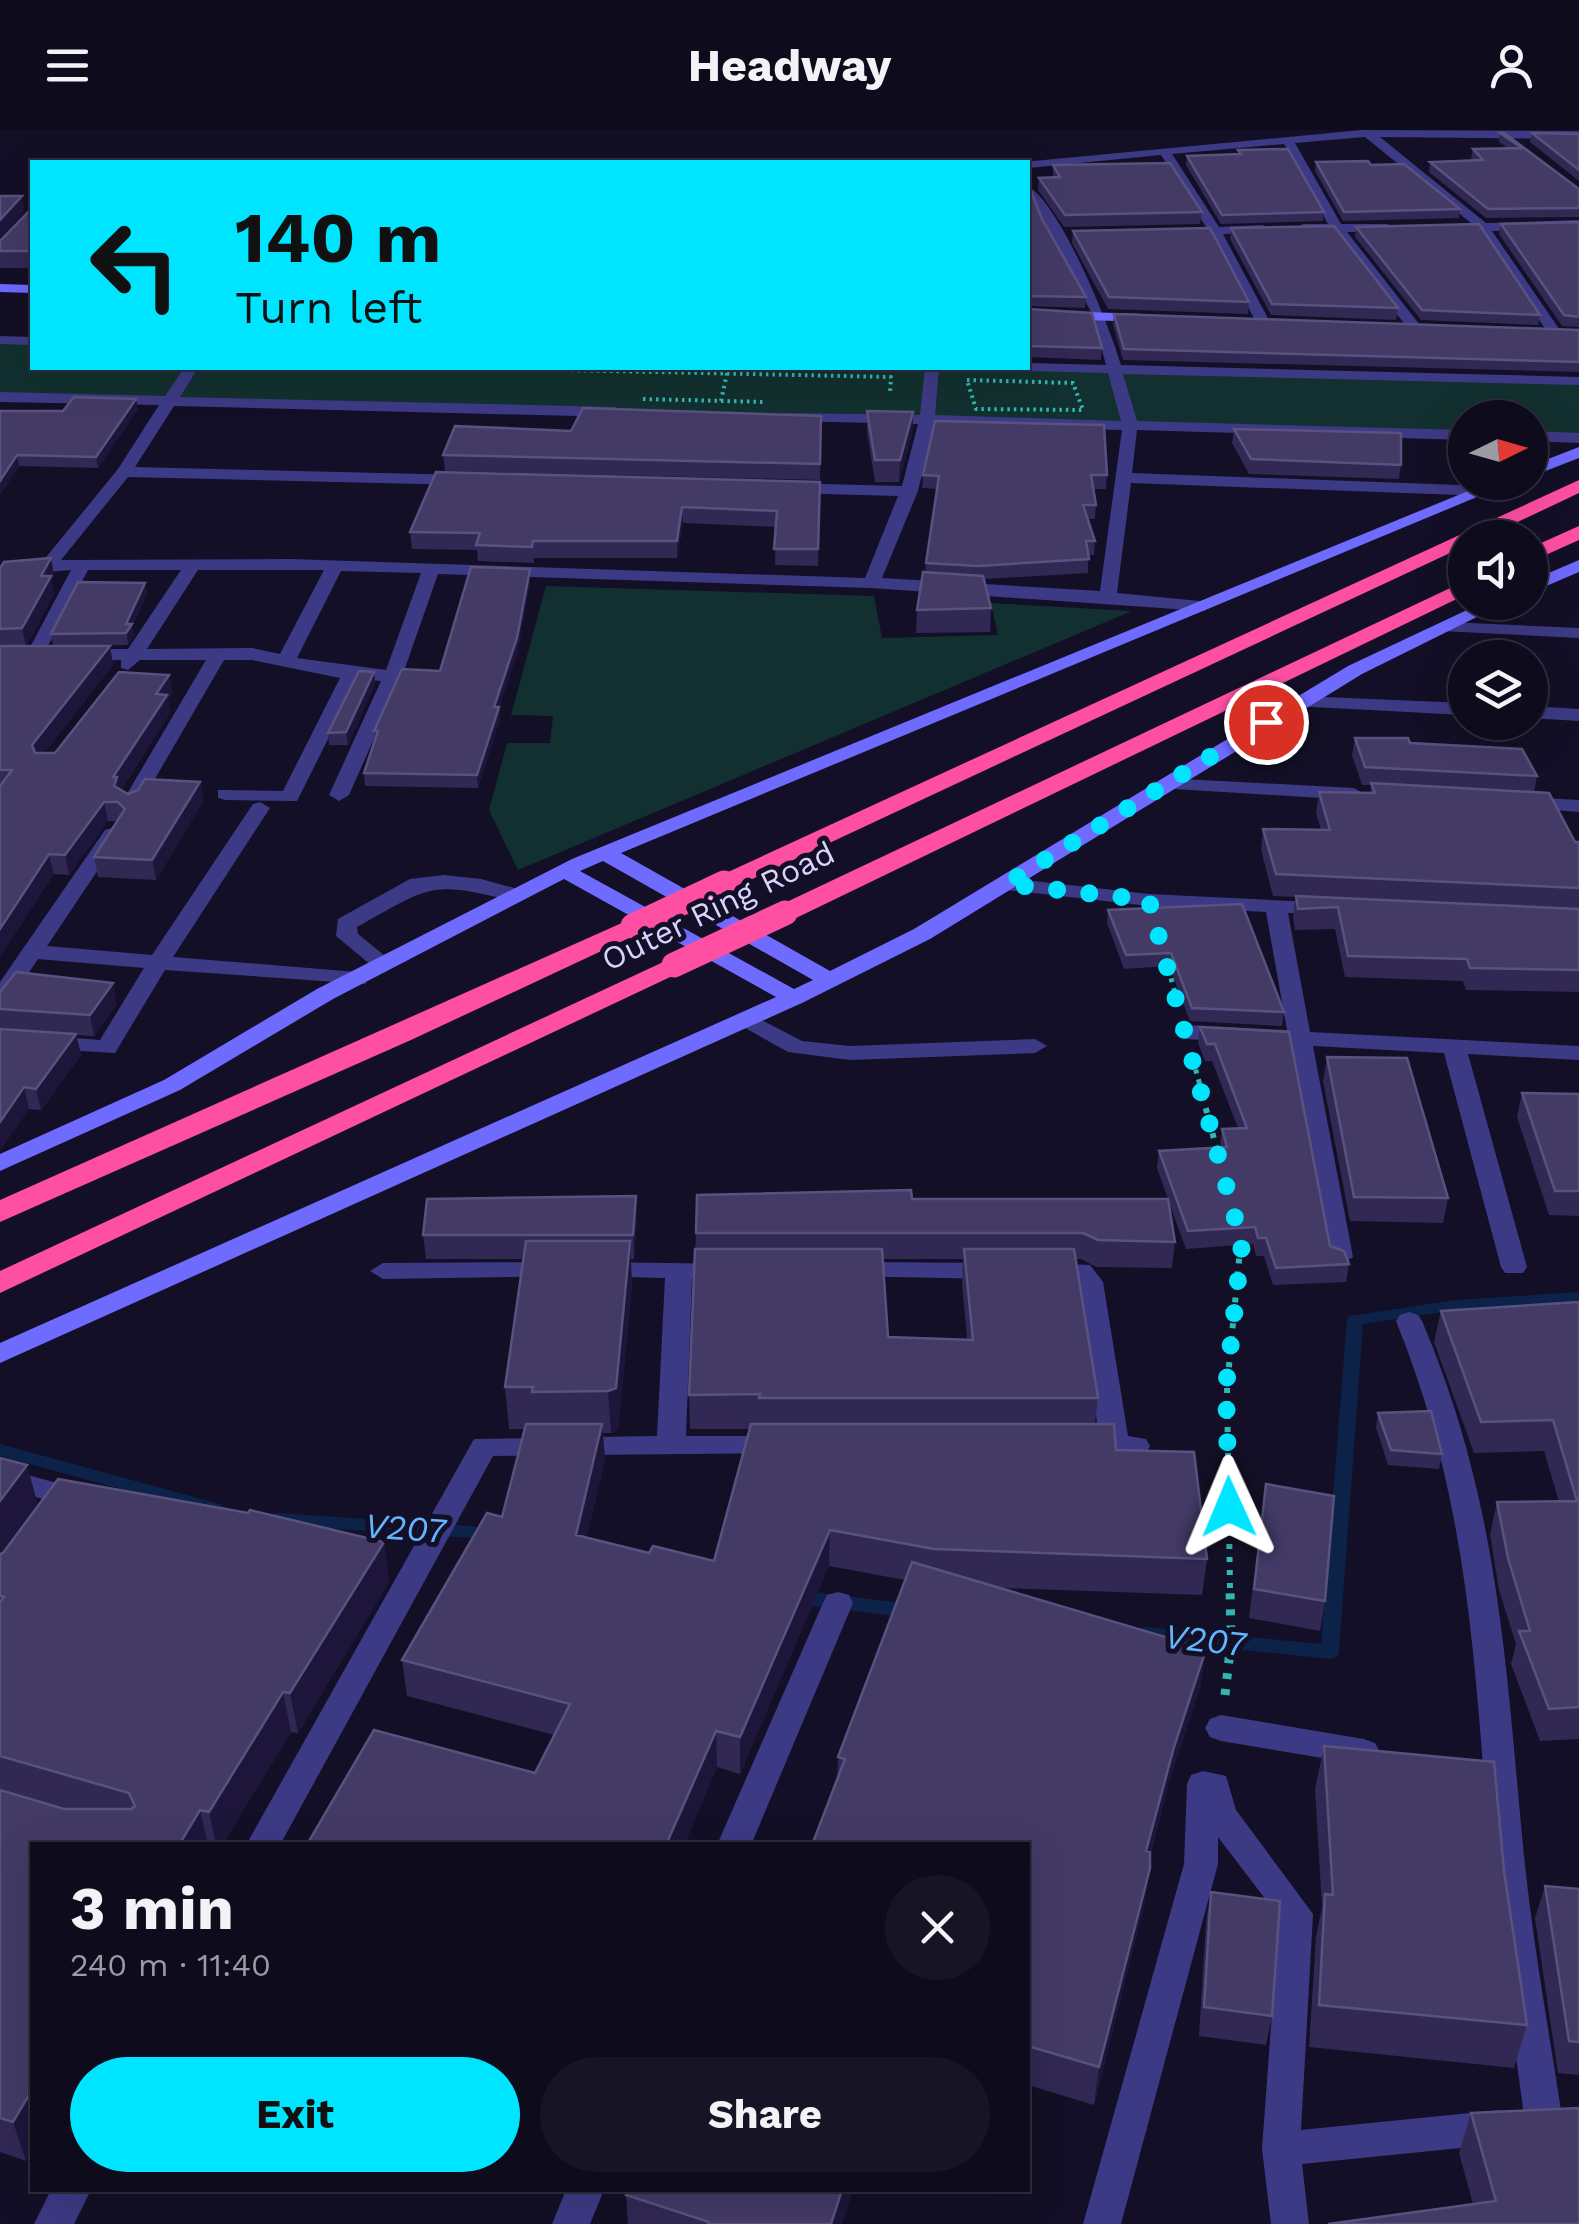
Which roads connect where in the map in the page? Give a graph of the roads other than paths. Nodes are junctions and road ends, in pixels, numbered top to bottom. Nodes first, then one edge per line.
1 (1368, 133) junction
2 (1507, 134) junction
3 (1579, 135) edge
4 (1288, 141) junction
5 (1522, 146) edge
6 (1165, 153) junction
7 (1030, 164) edge
8 (1030, 193) edge
9 (1579, 224) edge
10 (1336, 228) junction
11 (1410, 228) edge
12 (1429, 228) edge
13 (1484, 228) junction
14 (1215, 230) junction
15 (1156, 232) edge
16 (1078, 234) edge
17 (1058, 235) junction
18 (0, 288) edge
19 (30, 289) edge
20 (1030, 314) edge
21 (1100, 316) junction
22 (1156, 318) edge
23 (1245, 322) edge
24 (1263, 322) junction
25 (1282, 323) edge
26 (1396, 327) edge
27 (1414, 328) junction
28 (1432, 328) edge
29 (1537, 332) edge
30 (0, 340) edge
31 (30, 341) edge
32 (1030, 367) edge
33 (1112, 368) junction
34 (190, 370) edge
35 (932, 370) edge
36 (1579, 381) edge
37 (0, 397) edge
38 (167, 401) junction
39 (637, 412) edge
40 (774, 416) edge
41 (930, 419) junction
42 (1130, 426) junction
43 (1448, 435) edge
44 (1548, 437) edge
45 (1579, 438) edge
46 (1579, 452) edge
47 (1548, 465) edge
48 (124, 472) junction
49 (1123, 478) junction
50 (478, 480) edge
51 (1579, 486) edge
52 (772, 488) edge
53 (1448, 489) edge
54 (910, 491) junction
55 (1462, 500) edge
56 (1505, 520) edge
57 (1579, 532) edge
58 (1448, 546) edge
59 (1548, 547) edge
60 (194, 564) junction
61 (48, 565) junction
62 (82, 565) junction
63 (1579, 565) edge
64 (335, 566) junction
65 (431, 569) junction
66 (0, 570) edge
67 (1548, 580) edge
68 (871, 583) junction
69 (1448, 595) edge
70 (1108, 596) junction
71 (1204, 606) junction
72 (1461, 620) edge
73 (1448, 626) junction
74 (1579, 634) edge
75 (219, 653) junction
76 (136, 654) junction
77 (286, 660) junction
78 (351, 674) junction
79 (390, 676) junction
80 (114, 682) edge
81 (1300, 702) junction
82 (1448, 709) edge
83 (1548, 713) edge
84 (1579, 715) edge
85 (1165, 784) junction
86 (225, 794) dead end
87 (339, 794) dead end
88 (1382, 796) edge
89 (1500, 802) edge
90 (131, 804) edge
91 (1579, 806) edge
92 (260, 808) dead end
93 (116, 829) edge
94 (605, 852) junction
95 (565, 871) junction
96 (1006, 884) junction
97 (518, 896) junction
98 (1276, 906) junction
99 (1352, 910) edge
100 (35, 952) junction
101 (159, 961) junction
102 (385, 965) junction
103 (357, 980) junction
104 (830, 980) junction
105 (794, 998) junction
106 (0, 1000) edge
107 (748, 1020) junction
108 (1186, 1032) road end
109 (1300, 1038) junction
110 (0, 1039) edge
111 (1035, 1046) dead end
112 (1454, 1046) junction
113 (1579, 1053) edge
114 (0, 1164) edge
115 (0, 1212) edge
116 (1340, 1256) edge
117 (1514, 1267) dead end
118 (679, 1270) junction
119 (756, 1270) edge
120 (832, 1270) edge
121 (383, 1271) dead end
122 (0, 1283) edge
123 (1408, 1321) dead end
124 (0, 1354) edge
125 (671, 1446) junction
126 (806, 1446) edge
127 (1057, 1446) edge
128 (0, 1477) edge
129 (64, 1496) junction
130 (120, 1507) edge
131 (42, 1525) edge
132 (422, 1558) junction
133 (380, 1559) edge
134 (838, 1604) dead end
135 (1221, 1728) dead end
136 (1390, 1756) edge
137 (1465, 1769) edge
138 (1503, 1775) junction
139 (265, 1842) edge
140 (735, 1842) edge
141 (1562, 2120) edge
142 (1282, 2149) junction
143 (71, 2192) edge
144 (584, 2192) edge
145 (54, 2224) edge
146 (571, 2224) edge
147 (1102, 2224) edge
148 (1290, 2224) edge

1 - 2 street
1 - 4 street
1 - 13 street
2 - 3 street
2 - 5 street
4 - 6 street
4 - 10 street
6 - 7 street
6 - 14 street
8 - 17 street
9 - 13 street
10 - 11 street
10 - 14 street
10 - 27 street
12 - 13 street
13 - 29 street
14 - 15 street
14 - 24 street
16 - 17 street
17 - 21 street
18 - 19 street
20 - 21 street
21 - 22 street
21 - 33 street
23 - 24 street
24 - 25 street
26 - 27 street
27 - 28 street
30 - 31 street
32 - 33 street
33 - 36 street
33 - 42 street
34 - 38 street
35 - 41 street
37 - 38 street
38 - 39 street
38 - 48 street
40 - 41 street
41 - 42 street
41 - 54 street
42 - 43 street
42 - 49 street
44 - 45 street
46 - 47 street
48 - 50 street
48 - 61 street
49 - 53 street
49 - 70 street
51 - 56 highway, Outer Ring Road
52 - 54 street
54 - 68 street
55 - 71 street
57 - 59 highway
58 - 115 highway, Outer Ring Road, bridge
60 - 62 street
60 - 64 street
60 - 76 street
61 - 62 street
61 - 66 street
62 - 76 street
63 - 67 street
64 - 65 street
64 - 77 street
65 - 68 street
65 - 79 street
68 - 70 street
69 - 122 highway, Outer Ring Road, bridge
70 - 71 street
71 - 94 street
72 - 73 street
73 - 74 street
73 - 81 street
75 - 76 street
75 - 77 street
75 - 90 street
76 - 80 street
77 - 78 street
78 - 79 street
78 - 86 street
79 - 87 street
81 - 82 street
81 - 85 street
83 - 84 street
85 - 88 street
85 - 96 street
89 - 91 street
92 - 101 street
93 - 100 street
94 - 95 street
94 - 104 street
95 - 97 street
95 - 105 street
96 - 98 street
96 - 104 street
97 - 102 street
97 - 102 street
98 - 99 street
98 - 109 street
100 - 101 street
100 - 106 street
101 - 103 street
101 - 110 street
102 - 103 street
103 - 114 street
104 - 105 street
105 - 107 street
107 - 111 street
107 - 124 street
108 - 109 street
109 - 112 street
109 - 116 street
112 - 113 street
112 - 117 street
118 - 119 street
118 - 121 street
118 - 125 street
120 - 127 street
123 - 138 street
125 - 126 street
125 - 132 street
128 - 129 street
129 - 130 street
129 - 131 street
132 - 133 street
132 - 139 street
134 - 140 street
135 - 136 street
137 - 138 street
138 - 141 street
141 - 142 street
142 - 147 street
142 - 148 street
143 - 145 street
144 - 146 street

